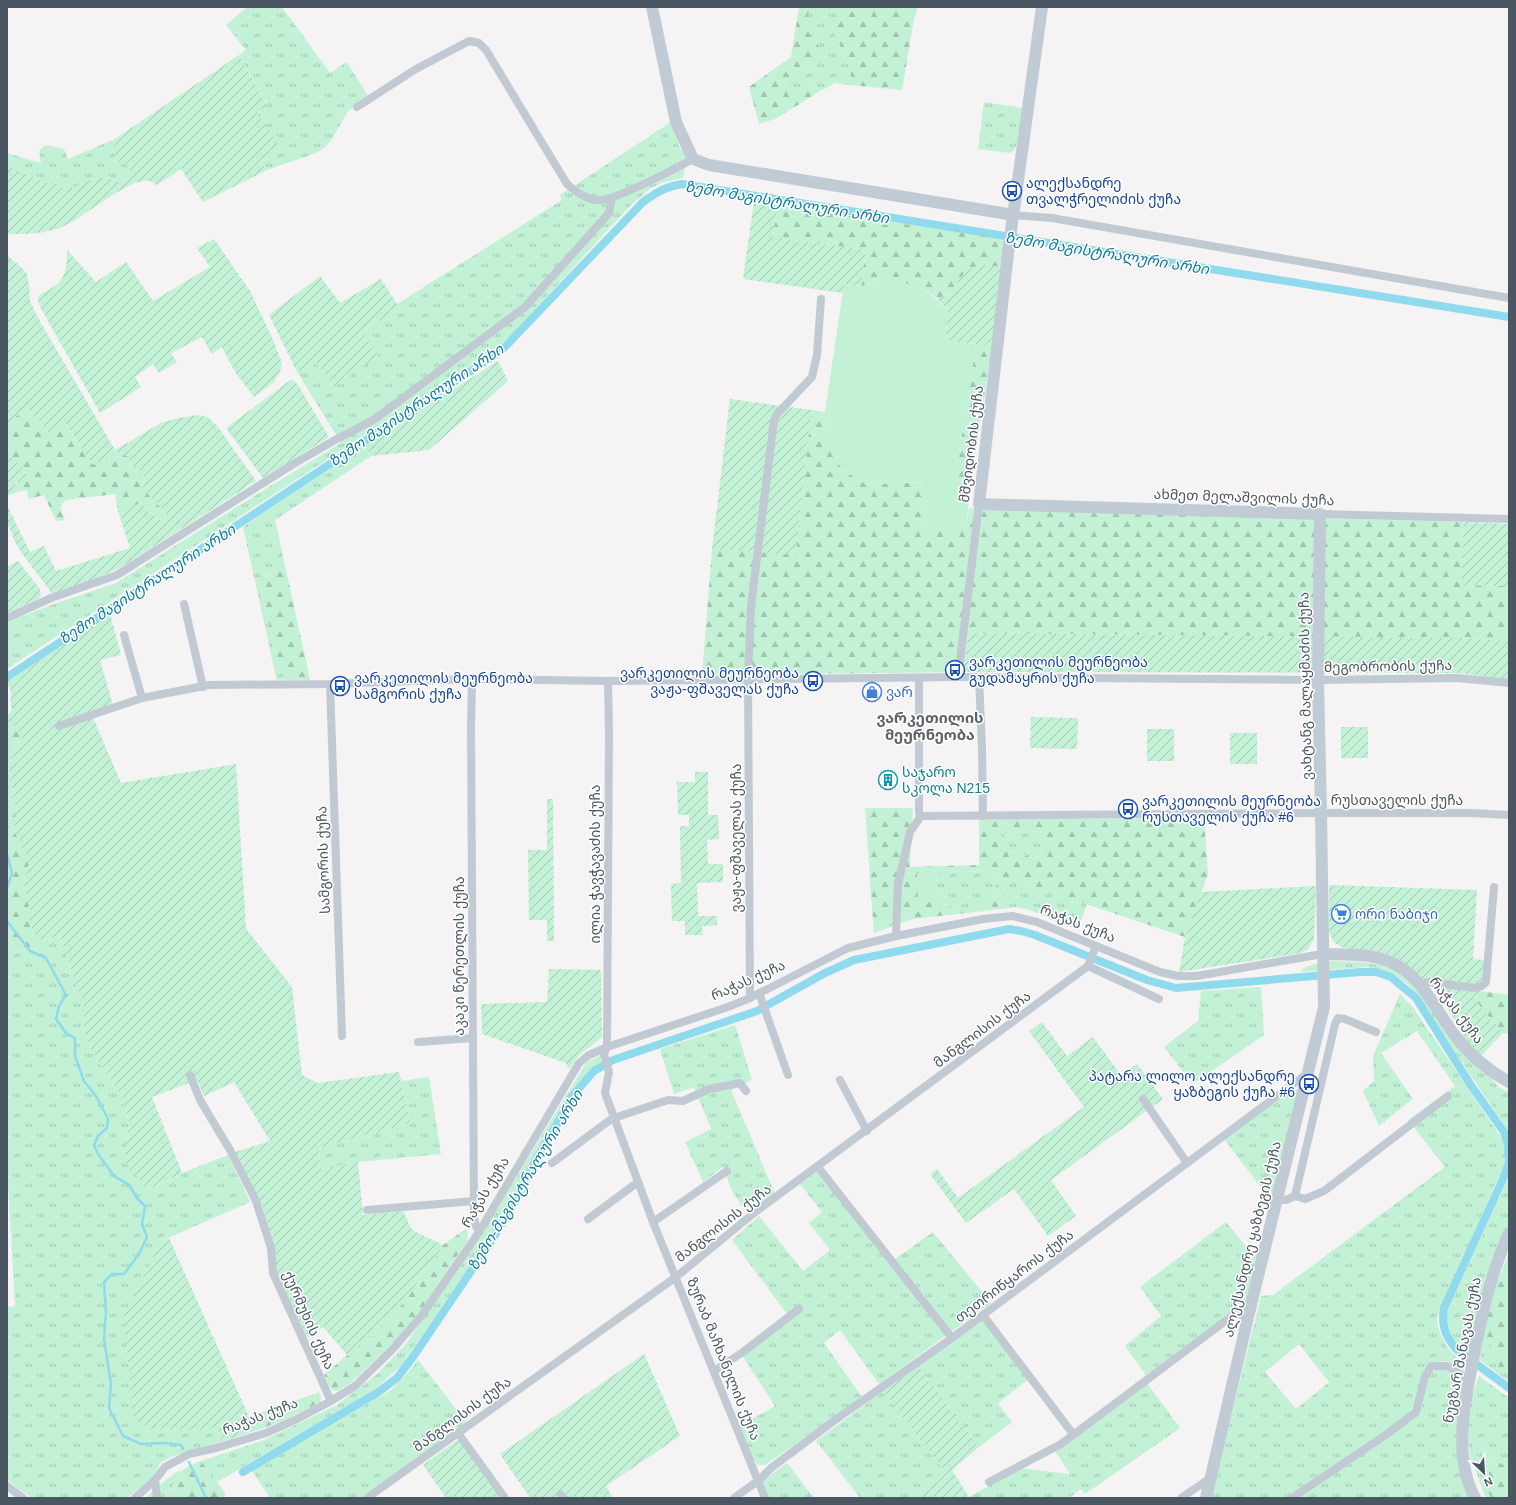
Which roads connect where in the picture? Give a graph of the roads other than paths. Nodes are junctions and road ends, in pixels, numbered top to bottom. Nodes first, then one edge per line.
1 (652, 7) edge
2 (1042, 7) edge
3 (357, 107) dead end
4 (693, 159) junction
5 (612, 198) junction
6 (1013, 220) junction
7 (1509, 298) edge
8 (821, 300) dead end
9 (979, 504) junction
10 (1320, 514) junction
11 (1509, 519) edge
12 (184, 604) dead end
13 (7, 618) edge
14 (124, 635) dead end
15 (958, 677) junction
16 (748, 678) junction
17 (919, 678) junction
18 (979, 678) junction
19 (472, 679) junction
20 (1318, 680) junction
21 (608, 681) junction
22 (1509, 683) edge
23 (330, 684) junction
24 (203, 687) junction
25 (142, 698) junction
26 (59, 726) dead end
27 (1321, 813) junction
28 (1509, 815) edge
29 (921, 816) junction
30 (983, 816) junction
31 (1494, 887) dead end
32 (896, 936) junction
33 (1095, 948) junction
34 (1322, 958) junction
35 (1089, 964) junction
36 (1422, 986) junction
37 (1324, 987) joint
38 (759, 993) junction
39 (750, 998) junction
40 (1158, 999) dead end
41 (1376, 1032) dead end
42 (342, 1036) dead end
43 (473, 1038) junction
44 (418, 1042) dead end
45 (606, 1050) junction
46 (609, 1072) joint
47 (1309, 1073) junction
48 (190, 1075) dead end
49 (788, 1075) dead end
50 (840, 1080) dead end
51 (1509, 1082) edge
52 (746, 1091) dead end
53 (1448, 1096) dead end
54 (1144, 1099) dead end
55 (614, 1118) junction
56 (867, 1131) junction
57 (552, 1163) dead end
58 (1187, 1163) junction
59 (818, 1167) junction
60 (727, 1171) dead end
61 (638, 1182) junction
62 (1295, 1196) junction
63 (1277, 1200) junction
64 (474, 1201) junction
65 (367, 1210) dead end
66 (588, 1219) dead end
67 (653, 1222) junction
68 (479, 1232) junction
69 (1509, 1233) edge
70 (676, 1277) junction
71 (799, 1309) dead end
72 (983, 1315) junction
73 (1248, 1316) junction
74 (952, 1338) junction
75 (714, 1371) junction
76 (1470, 1376) junction
77 (331, 1401) junction
78 (458, 1433) junction
79 (1073, 1434) junction
80 (1209, 1479) junction
81 (154, 1480) junction
82 (759, 1480) junction
83 (989, 1482) dead end
84 (7, 1486) edge
85 (370, 1497) edge
86 (23, 1498) edge
87 (135, 1498) edge
88 (157, 1498) edge
89 (505, 1498) edge
90 (734, 1498) edge
91 (765, 1498) edge
92 (1181, 1498) edge
93 (1206, 1498) edge
94 (1292, 1498) edge
95 (1475, 1498) edge

1 - 4 street
2 - 6 street, მშვიდობის ქუჩა
3 - 5 street
4 - 5 street
4 - 6 street
5 - 13 street
6 - 7 street
6 - 9 street, მშვიდობის ქუჩა
8 - 16 street, ვაჟა-ფშაველას ქუჩა
9 - 10 street, ახმეთ მელაშვილის ქუჩა
9 - 15 street, მშვიდობის ქუჩა
10 - 11 street, ახმეთ მელაშვილის ქუჩა
10 - 20 street, ვახტანგ მალაყმაძის ქუჩა
12 - 24 street
14 - 25 street
15 - 17 street, მეგობრობის ქუჩა
15 - 18 street, მეგობრობის ქუჩა
16 - 17 street, მეგობრობის ქუჩა
16 - 21 street, მეგობრობის ქუჩა
16 - 39 street, ვაჟა-ფშაველას ქუჩა
17 - 29 street
18 - 20 street, მეგობრობის ქუჩა
18 - 30 street
19 - 21 street, მეგობრობის ქუჩა
19 - 23 street, მეგობრობის ქუჩა
19 - 43 street, აკაკი წერეთლის ქუჩა
20 - 22 street, მეგობრობის ქუჩა
20 - 27 street, ვახტანგ მალაყმაძის ქუჩა
21 - 45 street, ილია ჭავჭავაძის ქუჩა
23 - 24 street, მეგობრობის ქუჩა
23 - 42 street, სამგორის ქუჩა
24 - 25 street, მეგობრობის ქუჩა
25 - 26 street, მეგობრობის ქუჩა
27 - 28 street, რუსთაველის ქუჩა
27 - 30 street, რუსთაველის ქუჩა
27 - 34 street, ვახტანგ მალაყმაძის ქუჩა
29 - 30 street, რუსთაველის ქუჩა
29 - 32 street
31 - 36 street
32 - 33 street, რაჭას ქუჩა
32 - 38 street, რაჭას ქუჩა
33 - 34 street, რაჭას ქუჩა
33 - 35 street
34 - 36 street, რაჭას ქუჩა
34 - 37 street, ვახტანგ მალაყმაძის ქუჩა
35 - 40 street
35 - 56 street, მანგლისის ქუჩა
36 - 51 street, რაჭას ქუჩა
37 - 47 street, ალექსანდრე ყაზბეგის ქუჩა
38 - 39 street, რაჭას ქუჩა
38 - 49 street
39 - 45 street, რაჭას ქუჩა
41 - 62 street
43 - 44 street
43 - 64 street, აკაკი წერეთლის ქუჩა
45 - 46 street, ილია ჭავჭავაძის ქუჩა
45 - 68 street, რაჭას ქუჩა
46 - 55 street, ზურაბ მაჩხანელის ქუჩა
47 - 58 street, თეთრიწყაროს ქუჩა
47 - 63 street, ალექსანდრე ყაზბეგის ქუჩა
48 - 77 street, ქურმუხის ქუჩა
50 - 56 street
52 - 55 street
53 - 62 street
54 - 58 street
55 - 57 street
55 - 61 street, ზურაბ მაჩხანელის ქუჩა
56 - 59 street, მანგლისის ქუჩა
58 - 72 street, თეთრიწყაროს ქუჩა
59 - 70 street, მანგლისის ქუჩა
59 - 74 street
60 - 67 street
61 - 66 street
61 - 67 street, ზურაბ მაჩხანელის ქუჩა
62 - 63 street
63 - 73 street, ალექსანდრე ყაზბეგის ქუჩა
64 - 65 street
64 - 68 street, აკაკი წერეთლის ქუჩა
67 - 70 street, ზურაბ მაჩხანელის ქუჩა
68 - 77 street, რაჭას ქუჩა
69 - 76 street, ნუგზარ შანავას ქუჩა
70 - 75 street, ზურაბ მაჩხანელის ქუჩა
70 - 78 street, მანგლისის ქუჩა
71 - 75 street
72 - 74 street, თეთრიწყაროს ქუჩა
72 - 79 street
73 - 79 street
73 - 80 street, ალექსანდრე ყაზბეგის ქუჩა
74 - 82 street, თეთრიწყაროს ქუჩა
75 - 82 street, ზურაბ მაჩხანელის ქუჩა
76 - 94 street
76 - 95 street, ნუგზარ შანავას ქუჩა
77 - 81 street, რაჭას ქუჩა
78 - 85 street, მანგლისის ქუჩა
78 - 89 street
79 - 83 street
80 - 92 street
80 - 93 street, ალექსანდრე ყაზბეგის ქუჩა
81 - 87 street, რაჭას ქუჩა
81 - 88 street
82 - 90 street, თეთრიწყაროს ქუჩა
82 - 91 street, ზურაბ მაჩხანელის ქუჩა
84 - 86 street

